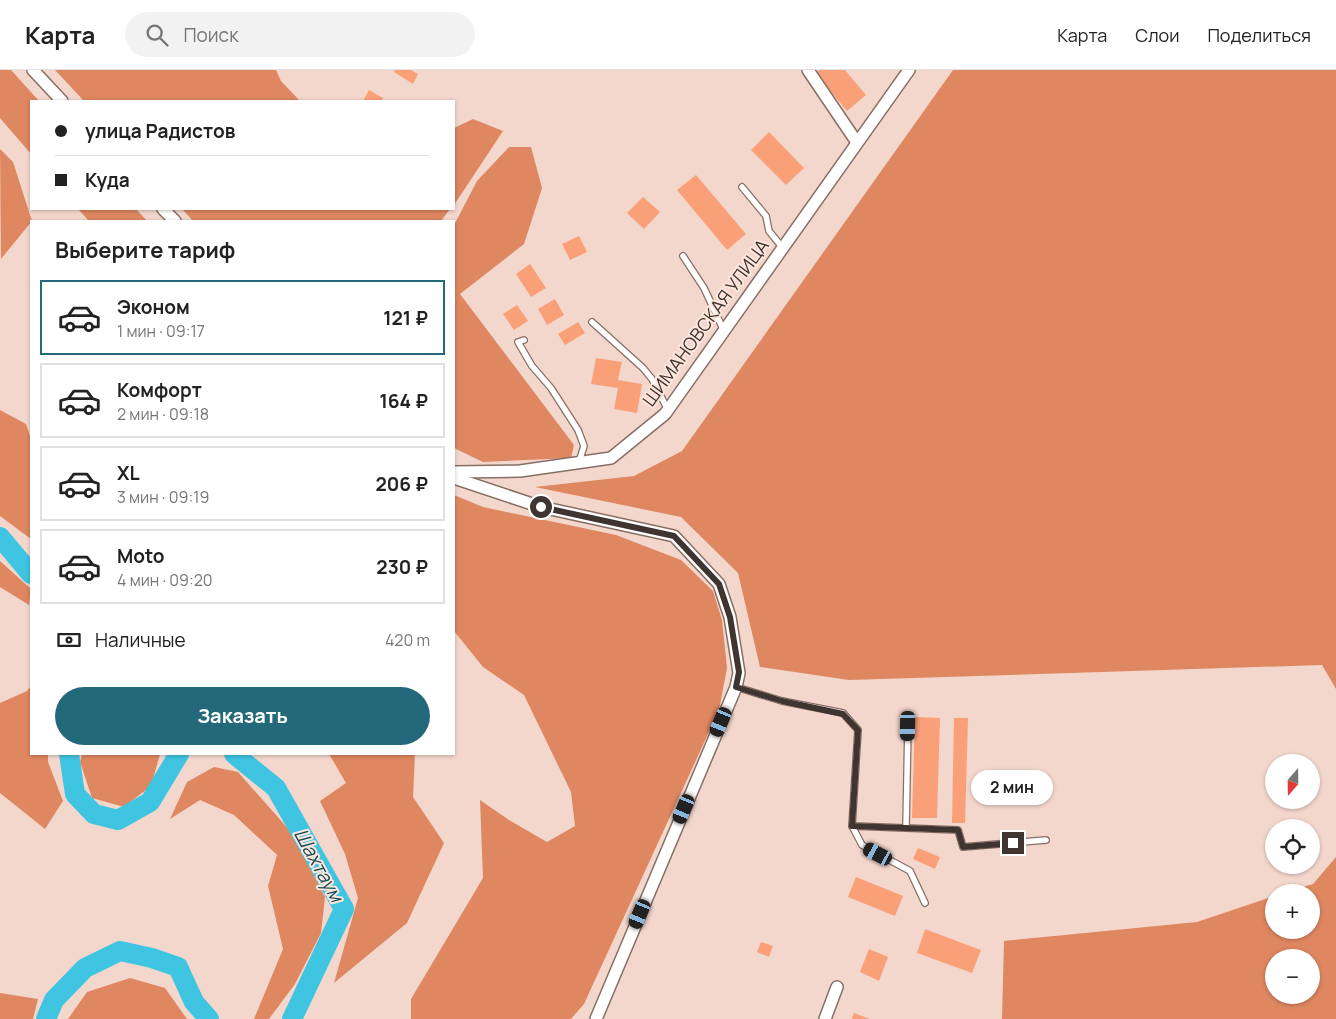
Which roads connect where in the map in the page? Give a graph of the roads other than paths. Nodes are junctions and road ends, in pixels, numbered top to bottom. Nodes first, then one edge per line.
1 (33, 70) edge
2 (808, 70) edge
3 (909, 70) edge
4 (61, 100) edge
5 (856, 141) junction
6 (742, 187) dead end
7 (164, 210) edge
8 (174, 220) edge
9 (782, 247) junction
10 (683, 256) dead end
11 (592, 322) dead end
12 (724, 331) junction
13 (524, 340) dead end
14 (668, 410) junction
15 (578, 464) junction
16 (455, 472) edge
17 (455, 478) edge
18 (736, 687) junction
19 (908, 726) dead end
20 (852, 826) junction
21 (906, 827) junction
22 (1046, 840) dead end
23 (925, 903) dead end
24 (837, 988) dead end
25 (596, 1019) edge
26 (825, 1019) edge

1 - 4 street
2 - 5 street
3 - 5 street, ШИМАНОВСКАЯ УЛИЦА
5 - 9 street, ШИМАНОВСКАЯ УЛИЦА
6 - 9 lane
7 - 8 street
9 - 12 street, ШИМАНОВСКАЯ УЛИЦА
10 - 12 lane
11 - 14 lane
12 - 14 street, ШИМАНОВСКАЯ УЛИЦА
13 - 15 lane
14 - 15 street, ШИМАНОВСКАЯ УЛИЦА
15 - 16 street, ШИМАНОВСКАЯ УЛИЦА
17 - 18 street
18 - 20 lane
18 - 25 street
19 - 21 lane
20 - 21 lane
20 - 23 lane
21 - 22 lane
24 - 26 street

